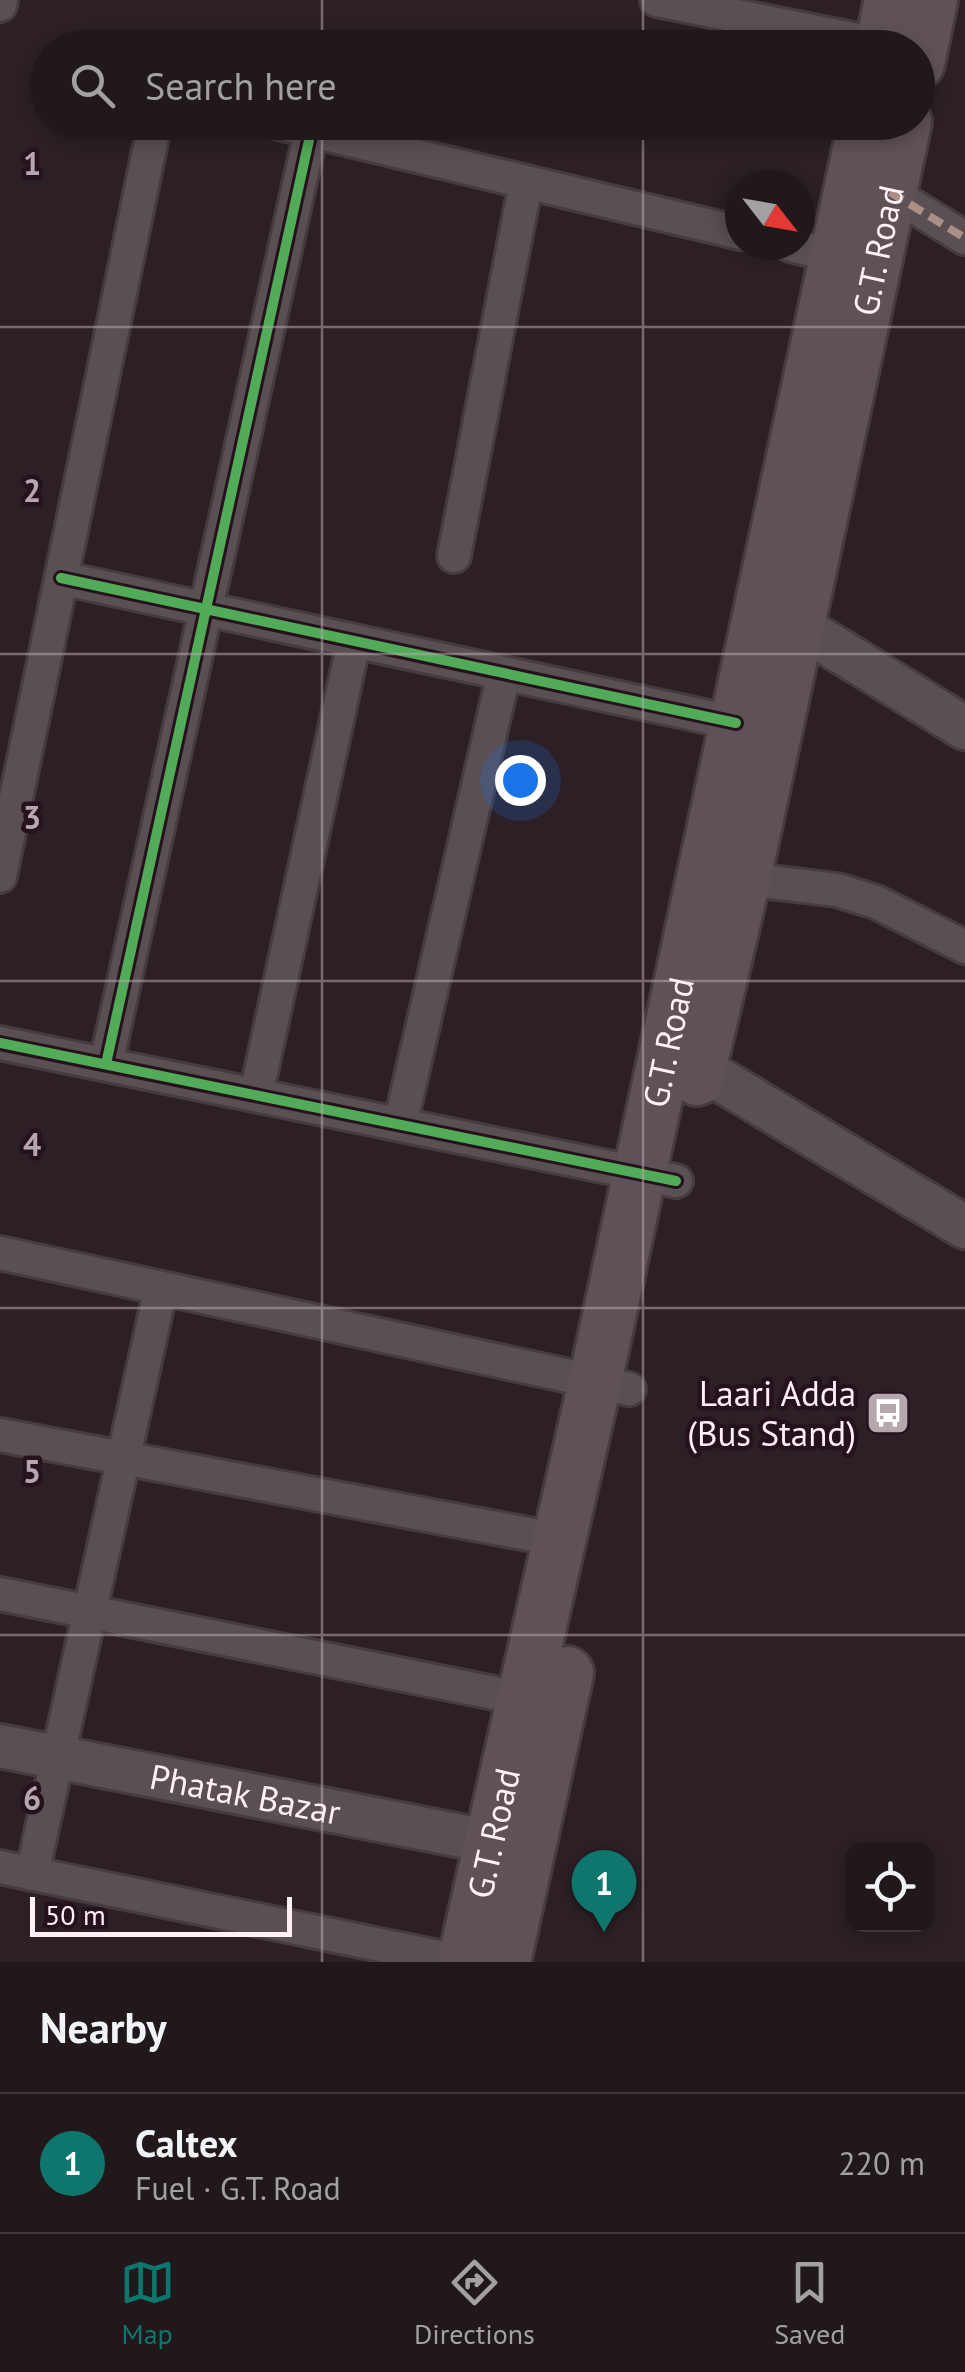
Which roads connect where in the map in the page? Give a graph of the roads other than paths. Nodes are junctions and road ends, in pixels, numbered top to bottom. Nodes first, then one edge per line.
1 (657, 0) edge
2 (931, 0) edge
3 (952, 0) edge
4 (965, 7) edge
5 (839, 30) edge
6 (902, 30) edge
7 (152, 140) edge
8 (309, 140) edge
9 (349, 140) edge
10 (858, 140) edge
11 (900, 140) edge
12 (526, 182) junction
13 (890, 192) junction
14 (725, 229) edge
15 (965, 238) edge
16 (815, 246) edge
17 (812, 260) edge
18 (454, 556) dead end
19 (61, 578) junction
20 (204, 609) junction
21 (796, 624) junction
22 (354, 641) junction
23 (504, 673) junction
24 (736, 723) junction
25 (965, 728) edge
26 (0, 876) edge
27 (744, 879) junction
28 (965, 947) edge
29 (0, 1043) edge
30 (106, 1064) junction
31 (699, 1067) junction
32 (256, 1095) junction
33 (400, 1125) junction
34 (658, 1178) junction
35 (965, 1228) edge
36 (0, 1253) edge
37 (161, 1288) junction
38 (612, 1385) junction
39 (0, 1435) edge
40 (124, 1458) junction
41 (560, 1540) junction
42 (0, 1594) edge
43 (90, 1612) junction
44 (524, 1699) junction
45 (0, 1746) edge
46 (58, 1758) junction
47 (492, 1842) junction
48 (16, 1870) edge
49 (463, 1962) edge
50 (504, 1962) edge

1 - 5 street
2 - 6 main road
3 - 4 street
7 - 19 street
8 - 20 street
9 - 12 street
10 - 16 main road, G.T. Road
11 - 13 main road, G.T. Road
12 - 14 street
12 - 18 street
13 - 15 street
13 - 21 main road, G.T. Road
17 - 24 main road, G.T. Road
19 - 20 street
19 - 26 street
20 - 22 street
20 - 30 street
21 - 25 street
21 - 27 main road, G.T. Road
22 - 23 street
22 - 32 street
23 - 24 street
23 - 33 street
24 - 34 main road, G.T. Road
27 - 28 street
27 - 31 main road, G.T. Road
29 - 30 street
30 - 32 street
31 - 34 main road, G.T. Road
31 - 35 street
32 - 33 street
33 - 34 street
34 - 38 main road, G.T. Road
36 - 37 street
37 - 38 street
37 - 40 street
38 - 41 main road, G.T. Road
38 - 50 main road, G.T. Road
39 - 40 street
40 - 41 street
40 - 43 street
41 - 44 main road, G.T. Road
42 - 43 street
43 - 44 street
43 - 46 street
44 - 47 main road, G.T. Road
45 - 46 street, Phatak Bazar
46 - 47 street, Phatak Bazar
46 - 48 street
47 - 49 main road, G.T. Road
48 - 49 street

